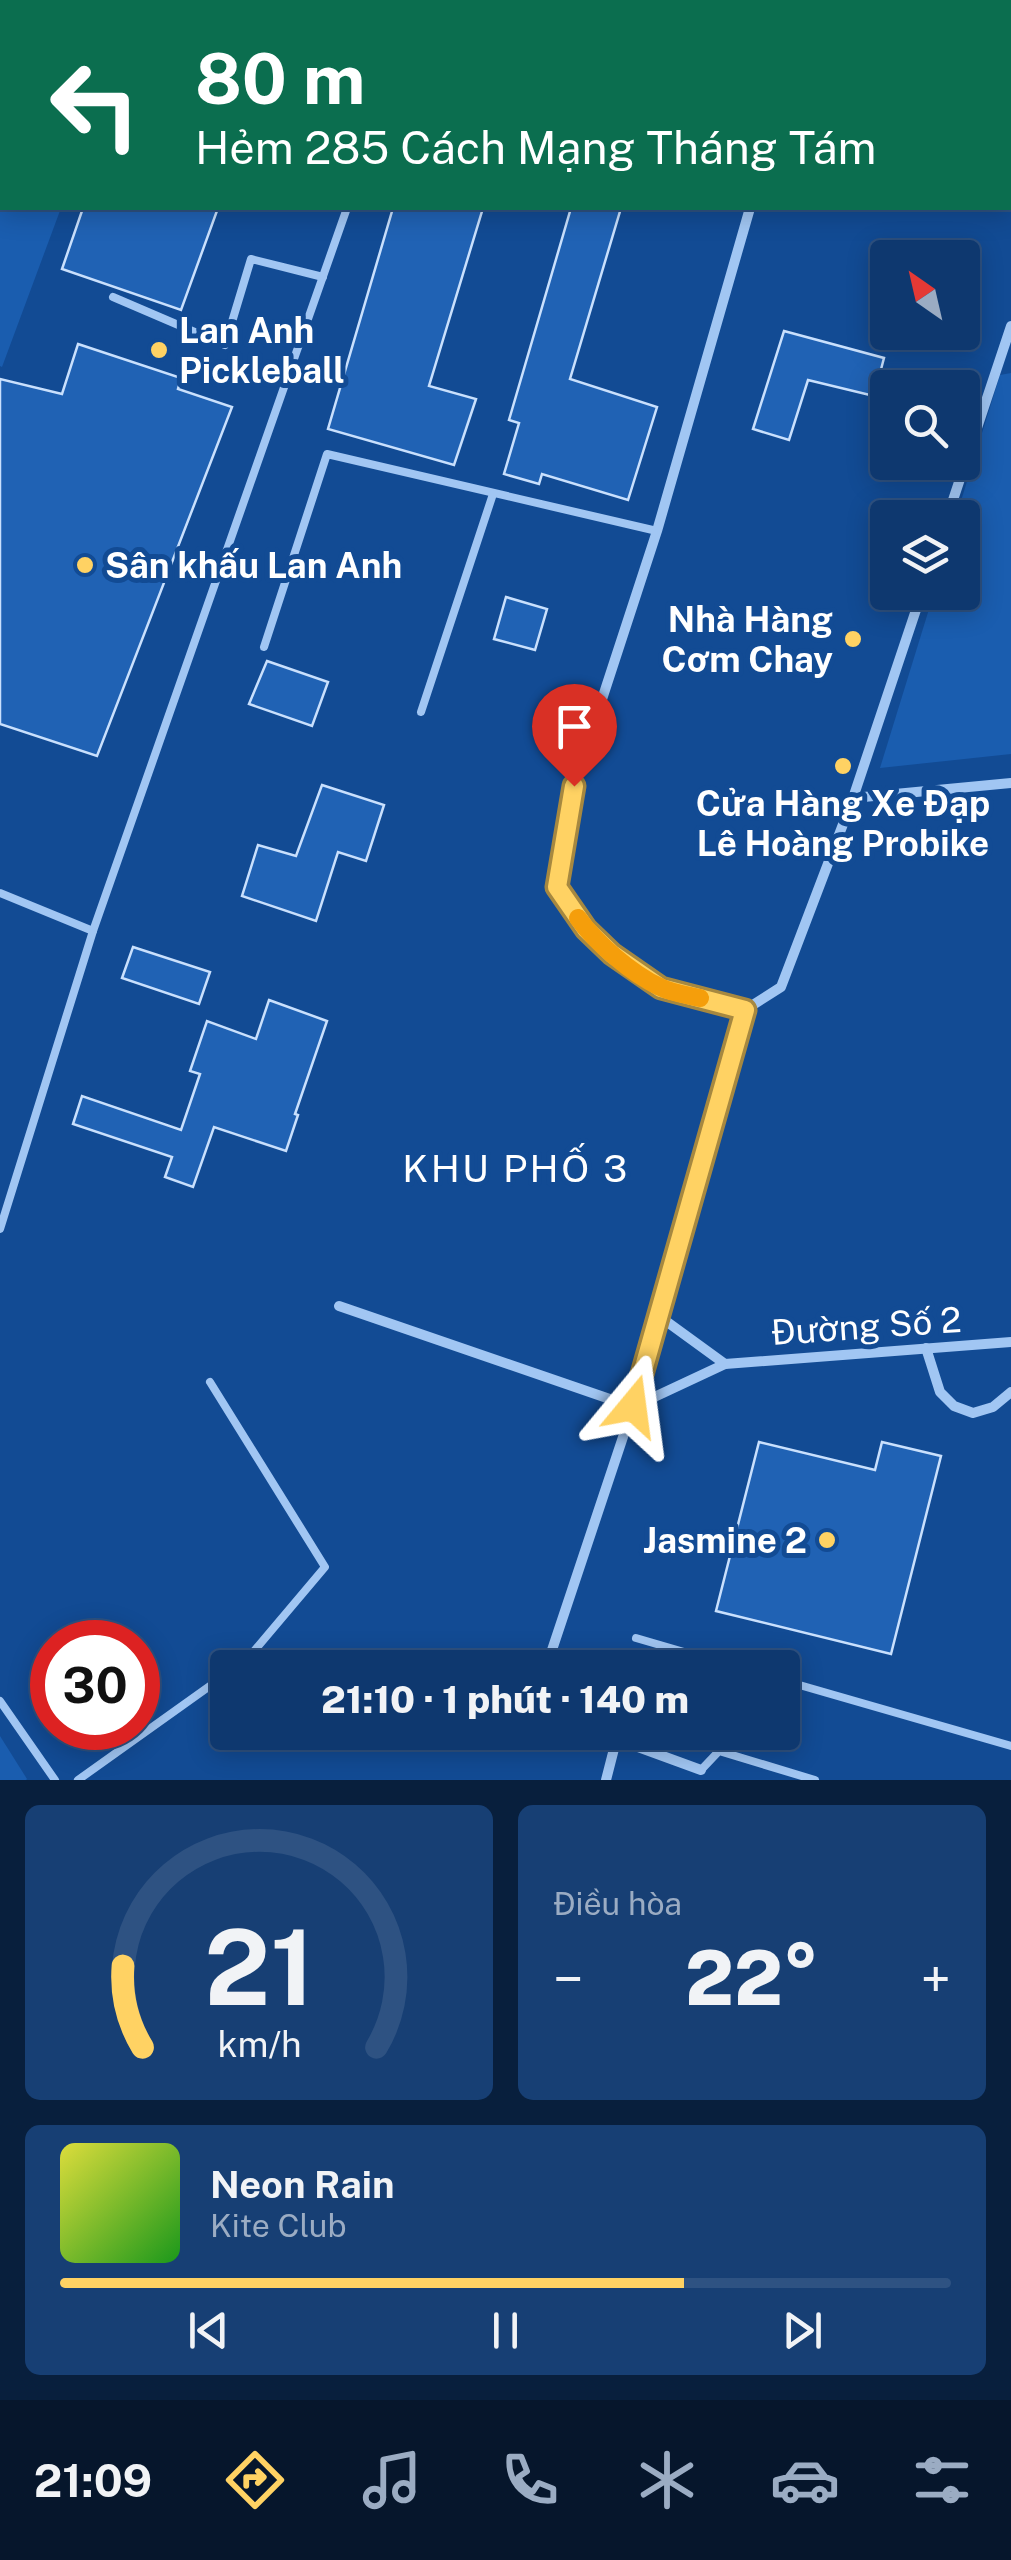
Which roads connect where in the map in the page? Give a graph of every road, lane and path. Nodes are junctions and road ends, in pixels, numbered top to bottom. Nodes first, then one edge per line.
1 (346, 210) edge
2 (749, 210) edge
3 (323, 277) junction
4 (113, 297) dead end
5 (1011, 326) edge
6 (494, 494) junction
7 (953, 500) edge
8 (658, 531) junction
9 (916, 610) edge
10 (264, 647) dead end
11 (422, 712) dead end
12 (1011, 784) edge
13 (853, 798) junction
14 (0, 893) edge
15 (94, 931) junction
16 (745, 1010) junction
17 (0, 1229) edge
18 (339, 1306) dead end
19 (659, 1316) junction
20 (1011, 1342) edge
21 (926, 1348) junction
22 (725, 1364) junction
23 (210, 1382) dead end
24 (1011, 1392) edge
25 (633, 1406) junction
26 (636, 1638) dead end
27 (255, 1650) edge
28 (552, 1650) edge
29 (677, 1650) edge
30 (210, 1685) edge
31 (800, 1685) edge
32 (0, 1701) edge
33 (1011, 1746) edge
34 (614, 1750) edge
35 (639, 1750) edge
36 (702, 1777) edge
37 (55, 1780) edge
38 (78, 1780) edge
39 (606, 1780) edge
40 (814, 1780) edge

1 - 3 lane
2 - 8 street
3 - 4 lane
3 - 15 lane
5 - 7 street
6 - 8 lane
6 - 10 lane
6 - 11 lane
8 - 16 street
9 - 13 street
12 - 13 street
13 - 16 street
14 - 15 lane
15 - 17 lane
16 - 19 street
18 - 25 street
19 - 22 street, Đường Số 2
19 - 25 street
20 - 21 street, Đường Số 2
21 - 22 street, Đường Số 2
21 - 24 street
22 - 25 street, Đường Số 2
23 - 27 lane
25 - 28 street
26 - 29 lane
30 - 38 lane
31 - 33 lane
32 - 37 lane
34 - 39 street
35 - 36 street
36 - 40 lane

